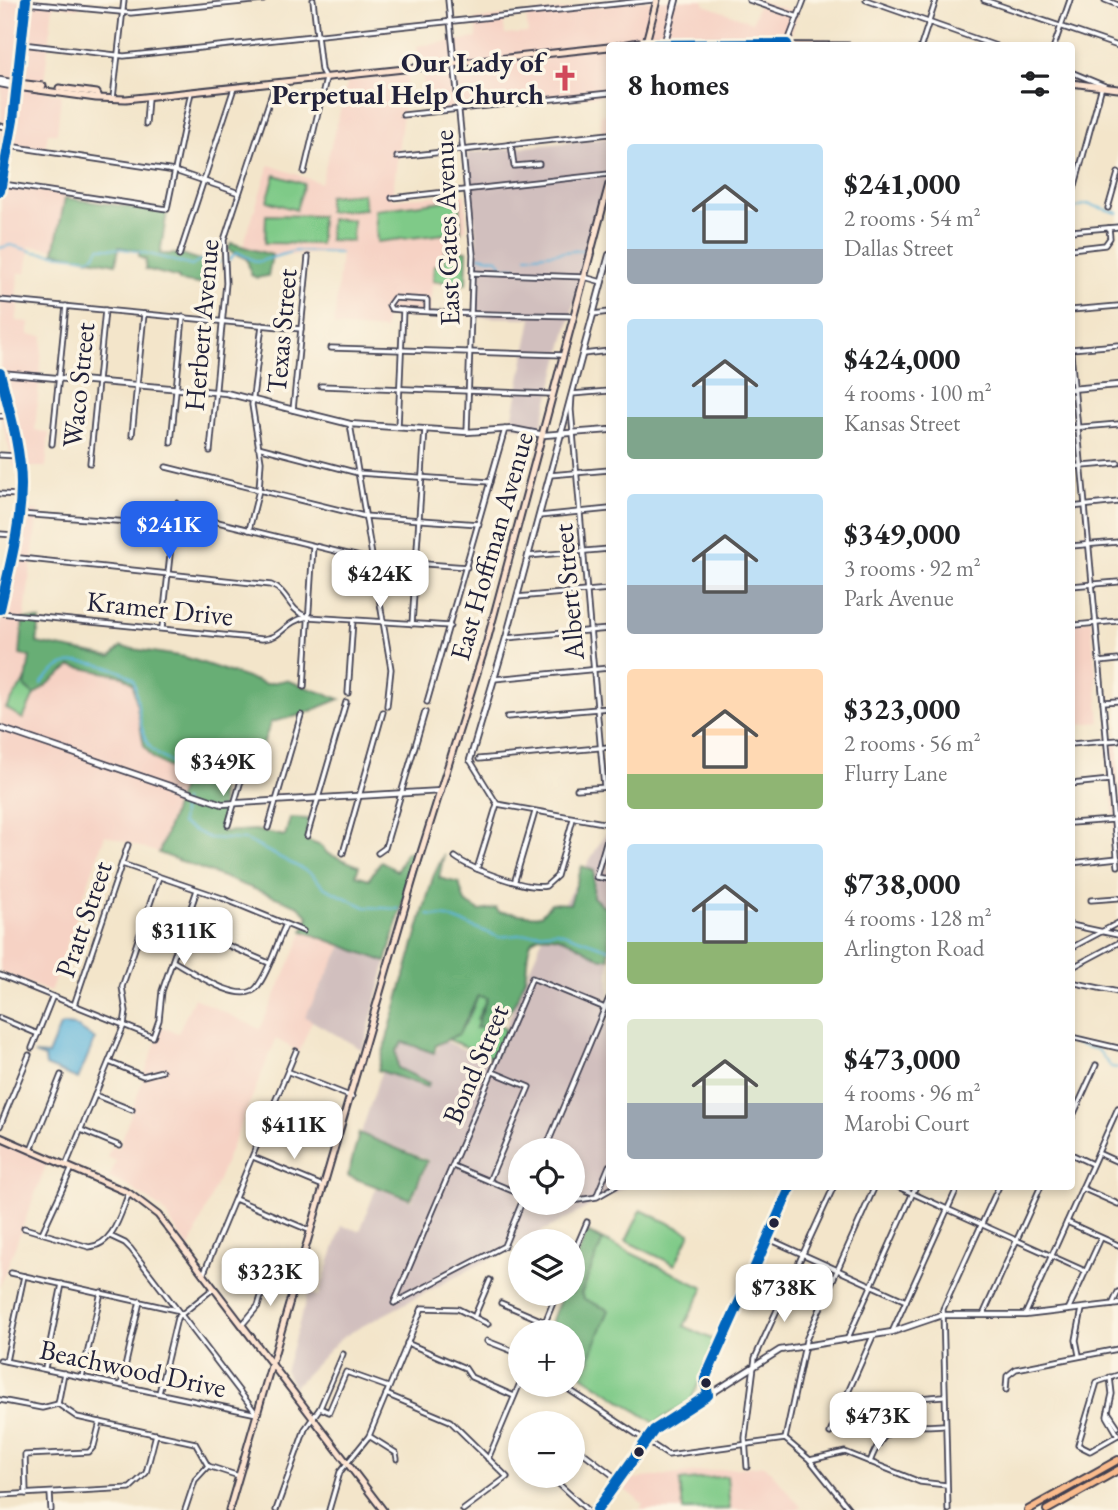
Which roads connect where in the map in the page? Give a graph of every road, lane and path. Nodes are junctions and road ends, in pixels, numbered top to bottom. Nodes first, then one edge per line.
1 (124, 0) edge
2 (263, 0) edge
3 (313, 0) edge
4 (448, 0) edge
5 (655, 0) edge
6 (676, 0) edge
7 (749, 0) edge
8 (804, 0) edge
9 (866, 0) edge
10 (936, 0) edge
11 (985, 0) edge
12 (1070, 0) edge
13 (1105, 0) edge
14 (26, 2) edge
15 (1118, 5) edge
16 (122, 13) junction
17 (798, 17) junction
18 (450, 22) junction
19 (929, 22) junction
20 (1061, 26) junction
21 (317, 36) junction
22 (646, 42) edge
23 (665, 42) edge
24 (788, 42) edge
25 (922, 42) edge
26 (985, 42) edge
27 (1055, 42) edge
28 (22, 44) junction
29 (1118, 46) edge
30 (606, 49) edge
31 (118, 55) junction
32 (456, 64) junction
33 (1075, 74) edge
34 (326, 79) junction
35 (0, 82) edge
36 (1075, 83) edge
37 (275, 84) junction
38 (17, 85) junction
39 (1104, 87) junction
40 (234, 88) junction
41 (1118, 89) edge
42 (191, 92) junction
43 (606, 93) edge
44 (148, 97) junction
45 (113, 98) junction
46 (460, 109) junction
47 (403, 115) dead end
48 (146, 124) dead end
49 (0, 126) edge
50 (12, 128) junction
51 (606, 134) edge
52 (511, 144) junction
53 (9, 146) junction
54 (464, 150) junction
55 (397, 157) dead end
56 (539, 164) dead end
57 (2, 167) edge
58 (175, 172) junction
59 (304, 172) dead end
60 (1118, 173) edge
61 (606, 174) edge
62 (203, 181) junction
63 (1075, 186) edge
64 (1, 187) edge
65 (468, 189) junction
66 (239, 193) junction
67 (606, 195) edge
68 (392, 198) dead end
69 (1108, 208) dead end
70 (1118, 227) edge
71 (1109, 228) junction
72 (1075, 231) edge
73 (1075, 249) edge
74 (178, 256) dead end
75 (307, 257) dead end
76 (606, 267) edge
77 (472, 273) junction
78 (584, 277) junction
79 (602, 282) junction
80 (0, 300) edge
81 (66, 306) junction
82 (1118, 306) edge
83 (105, 310) junction
84 (403, 310) junction
85 (1075, 310) edge
86 (427, 311) junction
87 (471, 312) junction
88 (606, 312) edge
89 (593, 313) junction
90 (144, 314) junction
91 (574, 316) junction
92 (183, 317) junction
93 (222, 321) junction
94 (262, 325) junction
95 (301, 329) junction
96 (1118, 345) edge
97 (331, 348) dead end
98 (402, 350) junction
99 (1075, 350) edge
100 (606, 351) edge
101 (470, 352) junction
102 (583, 354) junction
103 (564, 355) junction
104 (0, 373) edge
105 (59, 377) junction
106 (98, 380) junction
107 (137, 384) junction
108 (1118, 384) edge
109 (321, 386) dead end
110 (176, 388) junction
111 (400, 389) junction
112 (1075, 389) edge
113 (468, 391) junction
114 (606, 391) edge
115 (215, 392) junction
116 (554, 394) junction
117 (572, 394) junction
118 (254, 399) junction
119 (293, 410) junction
120 (1075, 412) edge
121 (0, 416) edge
122 (10, 416) junction
123 (350, 424) junction
124 (1118, 424) edge
125 (398, 427) junction
126 (1077, 428) junction
127 (425, 429) junction
128 (505, 429) junction
129 (606, 430) edge
130 (467, 432) junction
131 (573, 434) junction
132 (132, 435) dead end
133 (544, 435) junction
134 (561, 435) junction
135 (171, 443) dead end
136 (52, 444) dead end
137 (258, 447) junction
138 (209, 451) dead end
139 (0, 455) edge
140 (18, 456) junction
141 (90, 463) dead end
142 (1118, 463) edge
143 (166, 467) dead end
144 (1075, 467) edge
145 (1080, 467) junction
146 (606, 470) edge
147 (358, 473) junction
148 (577, 473) junction
149 (550, 475) junction
150 (422, 478) junction
151 (490, 482) junction
152 (259, 490) junction
153 (0, 494) edge
154 (20, 495) junction
155 (1118, 502) edge
156 (177, 503) dead end
157 (1084, 505) junction
158 (1075, 506) edge
159 (606, 509) edge
160 (580, 512) junction
161 (181, 513) junction
162 (19, 514) junction
163 (364, 516) junction
164 (539, 516) junction
165 (419, 520) junction
166 (479, 524) junction
167 (249, 530) junction
168 (0, 534) edge
169 (15, 535) junction
170 (1118, 542) edge
171 (313, 545) junction
172 (1089, 545) junction
173 (171, 546) dead end
174 (1075, 546) edge
175 (606, 549) edge
176 (584, 551) junction
177 (10, 556) junction
178 (528, 556) junction
179 (372, 560) junction
180 (415, 563) junction
181 (467, 567) junction
182 (168, 573) junction
183 (4, 575) edge
184 (1118, 582) edge
185 (1092, 584) junction
186 (1075, 586) edge
187 (606, 589) edge
188 (587, 591) junction
189 (517, 597) junction
190 (0, 611) edge
191 (308, 617) junction
192 (353, 620) junction
193 (1118, 621) edge
194 (382, 622) junction
195 (1096, 623) junction
196 (412, 624) junction
197 (1076, 625) dead end
198 (450, 626) junction
199 (162, 628) junction
200 (606, 629) edge
201 (591, 631) junction
202 (506, 638) junction
203 (1118, 660) edge
204 (1099, 662) junction
205 (606, 668) edge
206 (594, 670) junction
207 (494, 679) junction
208 (304, 687) dead end
209 (348, 693) dead end
210 (1118, 701) edge
211 (346, 702) dead end
212 (427, 702) dead end
213 (1103, 702) junction
214 (387, 706) dead end
215 (606, 708) edge
216 (598, 709) junction
217 (383, 712) dead end
218 (425, 712) dead end
219 (301, 715) dead end
220 (507, 718) dead end
221 (0, 728) edge
222 (1118, 740) edge
223 (1107, 741) junction
224 (1075, 744) edge
225 (606, 747) edge
226 (601, 748) junction
227 (470, 760) joint
228 (480, 760) dead end
229 (242, 777) dead end
230 (606, 780) edge
231 (1110, 780) junction
232 (1075, 784) edge
233 (606, 787) edge
234 (577, 789) dead end
235 (441, 791) junction
236 (401, 793) junction
237 (360, 796) junction
238 (318, 799) junction
239 (276, 801) junction
240 (234, 804) junction
241 (497, 804) junction
242 (535, 812) junction
243 (573, 819) junction
244 (1114, 820) junction
245 (1075, 823) edge
246 (606, 824) edge
247 (228, 825) dead end
248 (268, 828) dead end
249 (307, 836) dead end
250 (606, 842) edge
251 (128, 845) dead end
252 (343, 853) dead end
253 (378, 853) dead end
254 (456, 857) dead end
255 (1118, 858) edge
256 (1075, 863) edge
257 (122, 864) junction
258 (1118, 866) edge
259 (477, 869) junction
260 (159, 877) junction
261 (606, 879) edge
262 (515, 881) junction
263 (197, 890) junction
264 (1118, 898) edge
265 (1091, 900) dead end
266 (1118, 923) edge
267 (285, 925) junction
268 (1075, 926) edge
269 (184, 927) junction
270 (303, 931) dead end
271 (1104, 932) junction
272 (1118, 935) edge
273 (1118, 943) edge
274 (1075, 946) edge
275 (173, 961) junction
276 (269, 963) junction
277 (1075, 966) edge
278 (0, 975) edge
279 (1075, 983) edge
280 (1118, 992) edge
281 (53, 997) junction
282 (74, 1005) junction
283 (605, 1008) joint
284 (1, 1019) edge
285 (124, 1025) junction
286 (0, 1026) edge
287 (38, 1034) junction
288 (1075, 1038) edge
289 (32, 1048) dead end
290 (1118, 1048) edge
291 (296, 1051) dead end
292 (29, 1055) dead end
293 (109, 1062) junction
294 (1096, 1065) dead end
295 (162, 1071) dead end
296 (289, 1072) junction
297 (492, 1072) junction
298 (61, 1075) dead end
299 (95, 1095) junction
300 (352, 1098) junction
301 (1118, 1108) edge
302 (132, 1110) dead end
303 (1075, 1111) edge
304 (271, 1114) junction
305 (1116, 1120) edge
306 (0, 1126) edge
307 (81, 1130) junction
308 (0, 1137) edge
309 (550, 1138) edge
310 (338, 1142) junction
311 (120, 1146) dead end
312 (31, 1150) junction
313 (1098, 1153) junction
314 (1075, 1156) edge
315 (253, 1157) junction
316 (1118, 1162) edge
317 (1092, 1164) junction
318 (453, 1166) junction
319 (69, 1167) junction
320 (606, 1174) edge
321 (489, 1181) junction
322 (325, 1187) junction
323 (1082, 1188) junction
324 (508, 1189) edge
325 (609, 1190) edge
326 (789, 1190) edge
327 (832, 1190) edge
328 (873, 1190) edge
329 (904, 1190) edge
330 (914, 1190) edge
331 (956, 1190) edge
332 (997, 1190) edge
333 (1039, 1190) edge
334 (129, 1194) junction
335 (913, 1194) junction
336 (597, 1197) junction
337 (235, 1199) junction
338 (585, 1199) edge
339 (1118, 1204) edge
340 (947, 1210) junction
341 (517, 1215) edge
342 (587, 1222) dead end
343 (1067, 1222) junction
344 (981, 1226) junction
345 (24, 1228) dead end
346 (584, 1229) edge
347 (312, 1231) junction
348 (42, 1234) junction
349 (110, 1236) junction
350 (1101, 1238) junction
351 (769, 1239) junction
352 (1016, 1240) junction
353 (1118, 1245) edge
354 (803, 1255) junction
355 (1051, 1256) junction
356 (837, 1270) junction
357 (1086, 1271) junction
358 (11, 1273) dead end
359 (204, 1275) junction
360 (24, 1276) junction
361 (490, 1280) dead end
362 (62, 1284) junction
363 (295, 1285) junction
364 (872, 1286) junction
365 (214, 1288) junction
366 (101, 1292) junction
367 (1118, 1292) edge
368 (140, 1301) junction
369 (906, 1301) junction
370 (501, 1303) dead end
371 (1115, 1304) edge
372 (1082, 1309) junction
373 (1068, 1310) junction
374 (180, 1313) junction
375 (475, 1315) junction
376 (942, 1315) junction
377 (983, 1315) junction
378 (1024, 1315) junction
379 (540, 1320) edge
380 (488, 1324) dead end
381 (242, 1325) junction
382 (892, 1332) junction
383 (873, 1336) junction
384 (279, 1338) junction
385 (847, 1340) junction
386 (487, 1341) dead end
387 (407, 1343) junction
388 (258, 1346) junction
389 (804, 1346) junction
390 (508, 1349) edge
391 (1118, 1349) edge
392 (343, 1354) dead end
393 (1080, 1355) junction
394 (0, 1360) edge
395 (6, 1361) junction
396 (271, 1365) junction
397 (754, 1366) junction
398 (44, 1369) junction
399 (64, 1373) junction
400 (1118, 1375) edge
401 (82, 1377) junction
402 (1110, 1377) junction
403 (120, 1385) junction
404 (388, 1387) junction
405 (1006, 1390) dead end
406 (508, 1393) edge
407 (159, 1394) junction
408 (386, 1394) junction
409 (708, 1395) junction
410 (943, 1396) junction
411 (514, 1397) edge
412 (580, 1397) edge
413 (0, 1400) edge
414 (894, 1400) dead end
415 (58, 1404) junction
416 (320, 1408) junction
417 (1108, 1412) junction
418 (257, 1414) junction
419 (311, 1418) junction
420 (100, 1422) junction
421 (943, 1425) junction
422 (1118, 1427) edge
423 (830, 1433) dead end
424 (156, 1434) junction
425 (1118, 1435) edge
426 (369, 1436) junction
427 (785, 1439) junction
428 (645, 1442) junction
429 (745, 1447) junction
430 (20, 1451) dead end
431 (585, 1454) edge
432 (25, 1455) junction
433 (397, 1459) dead end
434 (488, 1459) junction
435 (810, 1460) junction
436 (1118, 1460) edge
437 (345, 1462) junction
438 (870, 1462) junction
439 (208, 1466) junction
440 (747, 1467) dead end
441 (1118, 1470) edge
442 (239, 1475) junction
443 (1092, 1475) junction
444 (619, 1480) junction
445 (1077, 1483) junction
446 (946, 1485) junction
447 (563, 1488) edge
448 (1082, 1490) junction
449 (26, 1493) junction
450 (50, 1493) junction
451 (0, 1495) edge
452 (1067, 1499) junction
453 (51, 1510) edge
454 (185, 1510) edge
455 (229, 1510) edge
456 (276, 1510) edge
457 (330, 1510) edge
458 (383, 1510) edge
459 (463, 1510) edge
460 (587, 1510) edge
461 (597, 1510) edge
462 (850, 1510) edge
463 (948, 1510) edge
464 (1028, 1510) edge
465 (1047, 1510) edge

1 - 16 street
2 - 16 street
3 - 21 street
4 - 18 street, East Gates Avenue
5 - 18 street
5 - 22 main road
6 - 23 street
7 - 17 street
8 - 17 street
9 - 19 street
10 - 19 street
11 - 20 street
12 - 20 street
13 - 15 street
14 - 16 street
14 - 28 main road
16 - 31 street
17 - 24 street
18 - 21 street
18 - 32 street, East Gates Avenue
19 - 25 street
19 - 26 street
20 - 27 street
20 - 29 street
21 - 31 street
21 - 34 street
28 - 31 street
28 - 38 main road
30 - 32 main road
31 - 45 street
32 - 34 main road
32 - 46 street, East Gates Avenue
33 - 39 street
34 - 37 main road
34 - 59 street
35 - 38 street
36 - 39 main road
37 - 40 main road
37 - 66 street, Herbert Avenue
38 - 45 main road
38 - 50 main road
39 - 41 main road
39 - 63 street
40 - 42 main road
40 - 62 street
42 - 44 main road
42 - 58 street
43 - 46 street
44 - 45 main road
44 - 48 street
46 - 47 street
46 - 54 street, East Gates Avenue
49 - 50 street
50 - 53 main road
51 - 52 street
52 - 54 street
52 - 56 street
53 - 57 main road
53 - 58 street
54 - 55 street
54 - 65 street, East Gates Avenue
57 - 64 main road
58 - 62 street
58 - 64 street
60 - 69 street
61 - 65 street
62 - 66 street
62 - 74 street
65 - 68 street
65 - 77 street, East Gates Avenue
66 - 93 street, Herbert Avenue
67 - 78 main road, East Hoffman Avenue
70 - 71 street
71 - 72 street
71 - 73 street
75 - 95 street, Texas Street
76 - 79 street, East Hoffman Avenue
77 - 78 street
77 - 87 street, East Gates Avenue
78 - 79 street
78 - 91 main road, East Hoffman Avenue
79 - 89 street, East Hoffman Avenue
80 - 81 street
81 - 83 street
81 - 105 street
82 - 85 street
83 - 90 street
83 - 106 street, Waco Street
84 - 86 street
84 - 86 street
84 - 98 street
86 - 87 street
87 - 91 street
87 - 101 street, East Gates Avenue
88 - 89 street
89 - 102 street, East Hoffman Avenue
90 - 92 street
90 - 107 street
91 - 103 main road, East Hoffman Avenue
92 - 93 street
92 - 110 street
93 - 94 street
93 - 115 street, Herbert Avenue
94 - 95 street
94 - 118 street
95 - 119 street, Texas Street
96 - 99 street
97 - 98 street
98 - 101 street
98 - 111 street
100 - 102 street
101 - 103 street
101 - 113 street, East Gates Avenue
102 - 117 street, East Hoffman Avenue
103 - 116 main road, East Hoffman Avenue
104 - 105 street
104 - 122 main road
105 - 106 street
105 - 136 street
106 - 107 street
106 - 141 street, Waco Street
107 - 110 street
107 - 132 street
108 - 112 street
109 - 111 street
110 - 115 street
110 - 135 street
111 - 113 street
111 - 125 street
113 - 116 street
113 - 130 street, East Gates Avenue
114 - 117 street
115 - 118 street
115 - 138 street, Herbert Avenue
116 - 133 main road, East Hoffman Avenue
117 - 131 street, Albert Street
117 - 134 street, East Hoffman Avenue
118 - 119 street
118 - 137 street
119 - 123 street
120 - 126 street
121 - 122 street
122 - 140 main road
123 - 125 street
123 - 147 street
124 - 126 street
125 - 127 street
126 - 145 street
127 - 130 street
127 - 150 street
128 - 130 street
128 - 133 street
128 - 151 street
129 - 131 street
131 - 134 street
131 - 148 street, Albert Street
133 - 134 street
133 - 235 main road, East Hoffman Avenue
134 - 149 street, East Hoffman Avenue
137 - 147 street
137 - 152 street
139 - 140 street
140 - 154 main road
142 - 145 street
143 - 152 street
144 - 145 street
145 - 157 street
146 - 148 street
147 - 150 street
147 - 163 street
148 - 149 street
148 - 160 street, Albert Street
149 - 164 street, East Hoffman Avenue
150 - 151 street
150 - 165 street
151 - 166 street
152 - 163 street
152 - 167 street
153 - 154 street
154 - 162 main road
155 - 157 street
156 - 161 street
157 - 158 street
157 - 172 street
159 - 160 street
160 - 164 street
160 - 176 street, Albert Street
161 - 162 street
161 - 167 street
162 - 169 main road
163 - 165 street
163 - 179 street
164 - 178 street, East Hoffman Avenue
165 - 166 street
165 - 180 street
166 - 181 street
167 - 171 street
168 - 169 street
169 - 177 main road
170 - 172 street
171 - 179 street
171 - 191 street
172 - 174 street
172 - 185 street
173 - 182 street
175 - 176 street
176 - 178 street
176 - 188 street, Albert Street
177 - 182 street
177 - 183 main road
178 - 189 street, East Hoffman Avenue
179 - 180 street
179 - 194 street
180 - 181 street
180 - 196 street
181 - 198 street
182 - 191 street
182 - 199 street
183 - 190 main road
184 - 185 street
185 - 186 street
185 - 195 street
187 - 188 street
188 - 189 street
188 - 201 street, Albert Street
189 - 202 street, East Hoffman Avenue
190 - 199 street, Kramer Drive
191 - 192 street
191 - 199 street, Kramer Drive
191 - 208 street
192 - 194 street
192 - 209 street
193 - 195 street
194 - 196 street
194 - 214 street
195 - 197 street
195 - 204 street
196 - 198 street
198 - 212 street
200 - 201 street
201 - 202 street
201 - 206 street, Albert Street
202 - 207 street, East Hoffman Avenue
203 - 204 street
204 - 213 street
205 - 206 street
206 - 207 street
206 - 216 street, Albert Street
207 - 227 street, East Hoffman Avenue
210 - 213 street
211 - 238 street
213 - 223 street
215 - 216 street
216 - 220 street
216 - 226 street, Albert Street
217 - 237 street
218 - 236 street
219 - 239 street
221 - 240 street
222 - 223 street
223 - 224 street
223 - 231 street
225 - 226 street
226 - 228 street
226 - 230 street, Albert Street
227 - 241 street
229 - 240 street
231 - 232 street
231 - 244 street
233 - 234 street
235 - 236 street
235 - 300 main road, East Hoffman Avenue
236 - 237 street
236 - 253 street
237 - 238 street
237 - 252 street
238 - 239 street
238 - 249 street
239 - 240 street
239 - 248 street
240 - 247 street
241 - 242 street
241 - 259 street
242 - 243 street
242 - 262 street
243 - 246 street
243 - 262 street
244 - 245 street
244 - 255 street
250 - 261 street
251 - 257 street, Pratt Street
254 - 259 street
255 - 256 street
255 - 258 street
257 - 260 street
257 - 282 street, Pratt Street
259 - 262 street
260 - 263 street
260 - 285 street
263 - 267 street
263 - 269 street
264 - 265 street
266 - 271 street
267 - 270 street
267 - 276 street
268 - 271 street
269 - 275 street
269 - 276 street
271 - 272 street
271 - 274 street
273 - 277 street
275 - 276 street
275 - 285 street
278 - 281 street
279 - 280 street
281 - 282 street
281 - 287 street, Pratt Street
282 - 285 street
283 - 297 street, Bond Street
283 - 309 street
284 - 286 street
284 - 287 street
285 - 293 street
287 - 289 street, Pratt Street
288 - 290 street
291 - 296 street
292 - 306 street
293 - 295 street
293 - 299 street
294 - 303 street
296 - 300 street
296 - 304 street
297 - 318 street, Bond Street
297 - 321 street
298 - 312 street
299 - 302 street
299 - 307 street
300 - 310 main road, East Hoffman Avenue
301 - 305 street
304 - 310 street
304 - 315 street
305 - 313 street
307 - 311 street
307 - 319 street
308 - 312 main road
310 - 322 main road, East Hoffman Avenue
312 - 319 main road
313 - 316 street
313 - 317 street
314 - 317 street
315 - 322 street
315 - 337 street
317 - 323 street
318 - 321 street
318 - 341 street, Bond Street
319 - 334 main road
319 - 348 street
320 - 336 street
321 - 324 street
322 - 347 main road, East Hoffman Avenue
323 - 339 street
323 - 343 street
325 - 336 street
326 - 351 street
327 - 354 street
328 - 356 street
329 - 335 street
330 - 335 street
331 - 340 street
332 - 344 street
333 - 352 street
334 - 349 street
334 - 359 main road
335 - 340 street
335 - 364 street
336 - 338 street
337 - 347 street
337 - 359 street
340 - 344 street
340 - 369 street
342 - 346 street
343 - 350 street
343 - 355 street
344 - 352 street
344 - 376 street
345 - 348 street
347 - 363 main road, East Hoffman Avenue
348 - 349 street
349 - 374 street
350 - 353 street
350 - 357 street
351 - 354 street
351 - 409 street
352 - 355 street
352 - 377 street
354 - 356 street
354 - 397 street
355 - 357 street
355 - 378 street
356 - 364 street
356 - 389 street
357 - 373 street
358 - 360 street
359 - 365 main road
360 - 362 street
360 - 395 street
361 - 375 street
362 - 366 street
362 - 398 street
363 - 381 street
363 - 384 main road, East Hoffman Avenue
364 - 369 street
364 - 385 street
365 - 374 street
365 - 381 main road
366 - 368 street
366 - 401 street
367 - 371 street
368 - 374 street
368 - 403 street
369 - 382 street
370 - 379 street
371 - 372 street
372 - 373 street
372 - 393 street
373 - 378 street
374 - 407 street
374 - 418 street
375 - 380 street
375 - 387 street
376 - 377 street
376 - 382 street
376 - 410 street
377 - 378 street
381 - 388 main road
382 - 383 street
383 - 385 street
383 - 423 street
384 - 388 main road
384 - 396 main road, East Hoffman Avenue
385 - 389 street
386 - 390 street
387 - 404 street
387 - 406 street
388 - 396 main road
389 - 397 street
389 - 427 street
391 - 393 street
392 - 416 street
393 - 405 street
394 - 395 street, Beachwood Drive
395 - 398 street, Beachwood Drive
396 - 418 main road, East Hoffman Avenue
396 - 419 main road
397 - 409 street
397 - 429 street
398 - 399 street, Beachwood Drive
399 - 401 street, Beachwood Drive
399 - 415 street
400 - 402 street
401 - 403 street, Beachwood Drive
402 - 417 street
402 - 425 street
403 - 407 street, Beachwood Drive
404 - 408 street
404 - 416 street
407 - 418 street, Beachwood Drive
408 - 426 street
408 - 434 street
409 - 428 street
410 - 414 street
410 - 421 street
411 - 434 street
412 - 428 street
413 - 415 street
415 - 420 street
416 - 419 street
417 - 422 street
417 - 425 street
418 - 442 main road, East Hoffman Avenue
419 - 437 main road
419 - 456 street
420 - 424 street
420 - 432 street
421 - 438 street
421 - 446 street
424 - 439 street
424 - 450 street
426 - 433 street
426 - 437 street
427 - 429 street
427 - 435 street
428 - 429 street
428 - 444 street
429 - 440 street
430 - 432 street
431 - 444 street
432 - 449 street
434 - 459 street
435 - 438 street
435 - 462 street
436 - 443 main road
437 - 457 street
437 - 458 main road
438 - 446 street
439 - 442 street
439 - 454 street
441 - 448 main road
442 - 455 main road, East Hoffman Avenue
443 - 445 main road
443 - 448 main road
444 - 461 street
445 - 452 main road
445 - 464 main road
446 - 463 street
447 - 460 street
448 - 452 main road
449 - 450 street
449 - 451 street
450 - 453 street
452 - 465 main road

